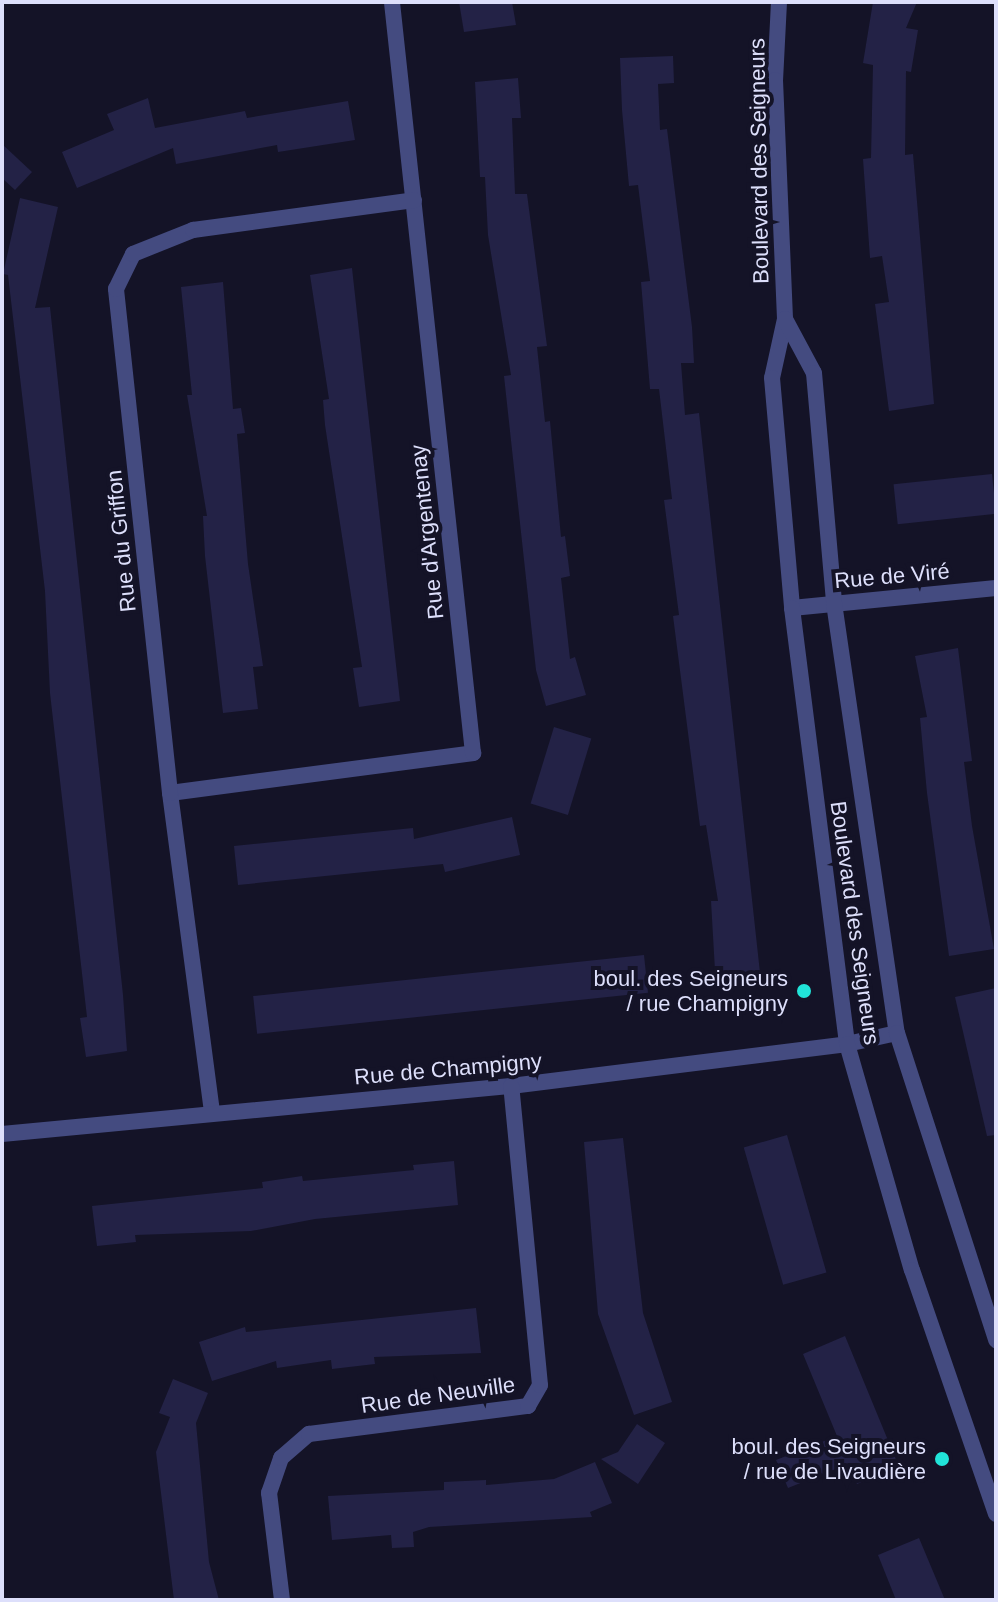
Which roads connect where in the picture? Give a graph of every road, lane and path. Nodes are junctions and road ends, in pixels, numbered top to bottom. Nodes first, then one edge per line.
1 (392, 2) edge
2 (779, 2) edge
3 (414, 200) junction
4 (785, 319) junction
5 (996, 588) edge
6 (834, 603) junction
7 (792, 608) junction
8 (170, 793) junction
9 (897, 1033) junction
10 (847, 1044) junction
11 (511, 1086) junction
12 (212, 1112) junction
13 (2, 1134) edge
14 (996, 1340) edge
15 (996, 1514) edge
16 (282, 1600) edge

1 - 3 street, Rue d'Argentenay
2 - 4 street, Boulevard des Seigneurs
3 - 8 street, Rue du Griffon
3 - 8 street, Rue d'Argentenay
4 - 6 street, Boulevard des Seigneurs
4 - 7 street, Boulevard des Seigneurs
5 - 6 street, Rue de Viré
6 - 7 street, Rue de Viré
6 - 9 street, Boulevard des Seigneurs
7 - 10 street, Boulevard des Seigneurs
8 - 12 street, Rue du Griffon
9 - 10 street, Rue de Champigny
9 - 14 street, Boulevard des Seigneurs
10 - 11 street, Rue de Champigny
10 - 15 street, Boulevard des Seigneurs
11 - 12 street, Rue de Champigny
11 - 16 street, Rue de Neuville
12 - 13 street, Rue de Champigny

